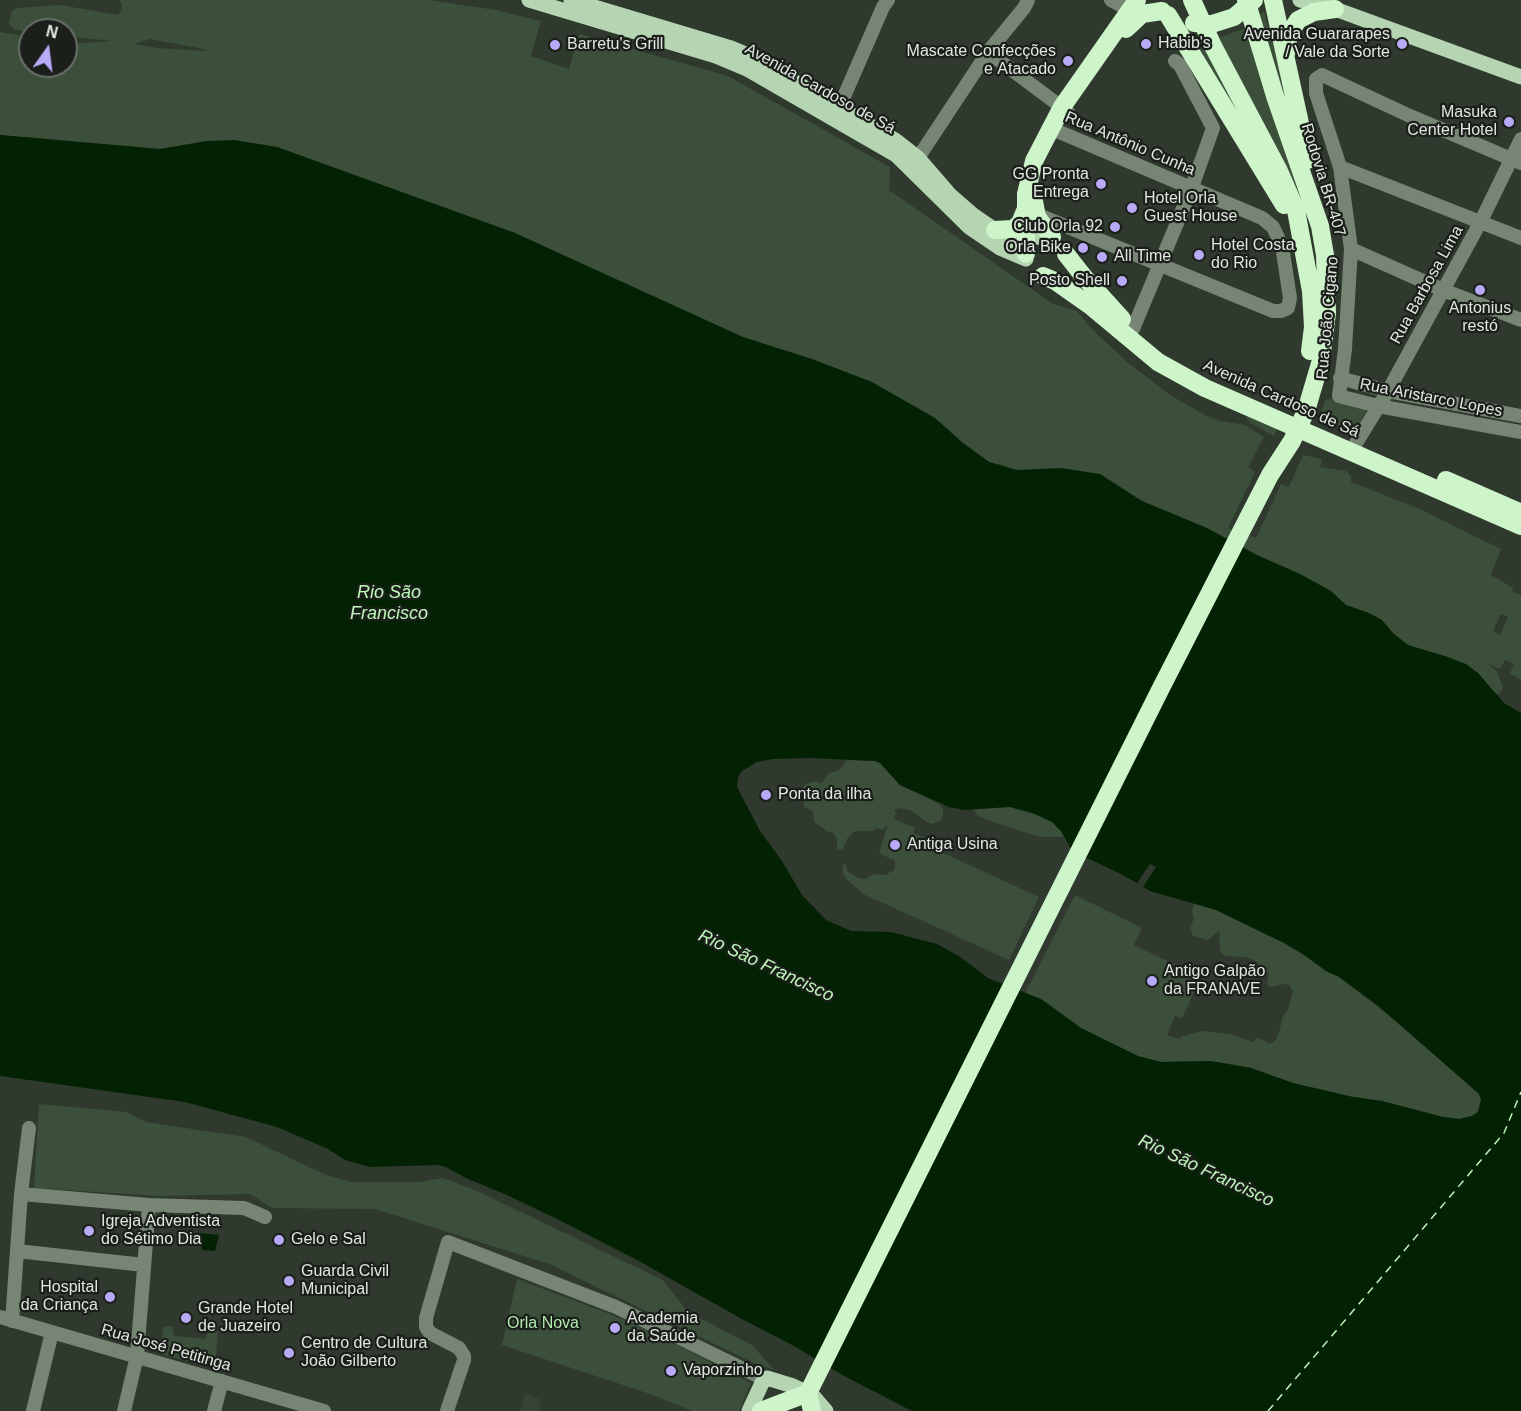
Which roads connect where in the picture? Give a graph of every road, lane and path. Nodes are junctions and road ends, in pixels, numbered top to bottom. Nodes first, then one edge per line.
1 (529, 0) edge
2 (571, 0) edge
3 (888, 0) edge
4 (1028, 0) edge
5 (1111, 0) edge
6 (1192, 0) edge
7 (1273, 0) edge
8 (1300, 0) edge
9 (1318, 0) edge
10 (1253, 1) edge
11 (1134, 5) edge
12 (1160, 9) edge
13 (1335, 9) junction
14 (988, 52) junction
15 (1286, 61) junction
16 (1174, 62) dead end
17 (1521, 77) edge
18 (839, 108) junction
19 (1065, 109) junction
20 (1054, 130) junction
21 (1521, 139) edge
22 (918, 158) junction
23 (1517, 161) edge
24 (1340, 167) junction
25 (1192, 187) junction
26 (1030, 212) junction
27 (1481, 221) junction
28 (1320, 226) junction
29 (995, 230) junction
30 (1521, 238) edge
31 (1034, 245) junction
32 (1305, 247) junction
33 (1351, 249) junction
34 (1066, 254) junction
35 (1161, 266) junction
36 (1043, 276) junction
37 (1443, 290) junction
38 (1521, 320) edge
39 (1133, 329) junction
40 (1340, 378) junction
41 (1388, 391) junction
42 (1338, 392) joint
43 (1378, 406) junction
44 (1300, 409) junction
45 (1521, 417) edge
46 (1521, 432) edge
47 (1356, 443) junction
48 (1521, 513) edge
49 (1521, 526) edge
50 (29, 1128) dead end
51 (21, 1194) junction
52 (149, 1205) junction
53 (265, 1217) dead end
54 (17, 1251) junction
55 (144, 1265) junction
56 (6, 1319) edge
57 (52, 1332) junction
58 (137, 1356) junction
59 (222, 1381) junction
60 (763, 1381) junction
61 (811, 1398) edge
62 (33, 1411) edge
63 (124, 1411) edge
64 (214, 1411) edge
65 (324, 1411) edge
66 (447, 1411) edge
67 (749, 1411) edge
68 (761, 1411) edge
69 (826, 1411) edge

1 - 31 main road, Avenida Cardoso de Sá
2 - 18 main road, Avenida Cardoso de Sá
3 - 18 street
4 - 14 street
5 - 11 street
6 - 32 highway
7 - 15 highway
8 - 13 main road
9 - 13 street
10 - 12 highway
10 - 28 highway, Rodovia BR-407
11 - 19 highway
12 - 19 highway
12 - 32 highway
13 - 15 highway
13 - 17 main road
14 - 19 street
14 - 22 street
15 - 28 highway
16 - 25 street
18 - 22 main road, Avenida Cardoso de Sá
19 - 20 highway
20 - 25 street, Rua Antônio Cunha
20 - 26 highway
21 - 23 street, Rua Barbosa Lima
22 - 29 main road, Avenida Cardoso de Sá
23 - 24 street, Rua João Cigano
23 - 27 street, Rua Barbosa Lima
24 - 27 street
24 - 33 street, Rua João Cigano
25 - 35 street
25 - 35 street, Rua Antônio Cunha
26 - 29 highway
26 - 31 highway
26 - 31 highway
26 - 35 street
27 - 30 street
27 - 37 street, Rua Barbosa Lima
28 - 44 highway, Rodovia BR-407
29 - 31 main road, Avenida Cardoso de Sá
31 - 34 highway
31 - 36 highway
32 - 44 highway
33 - 37 street
33 - 40 street, Rua João Cigano
34 - 36 highway
34 - 39 highway, Avenida Cardoso de Sá
35 - 39 street
36 - 49 highway, Avenida Cardoso de Sá
37 - 38 street
37 - 41 street, Rua Barbosa Lima
39 - 47 highway, Avenida Cardoso de Sá
40 - 41 street, Rua Aristarco Lopes
40 - 42 street, Rua João Cigano
41 - 43 street, Rua Barbosa Lima
41 - 45 street, Rua Aristarco Lopes
42 - 43 street, Rua Aristarco Lopes
43 - 46 street, Rua Aristarco Lopes
43 - 47 street, Rua Barbosa Lima
44 - 61 highway
47 - 48 highway, Avenida Cardoso de Sá
50 - 51 street
51 - 52 street
51 - 54 street
52 - 53 street
52 - 55 street
54 - 55 street
54 - 56 street
55 - 58 street
56 - 57 street, Rua José Petitinga
57 - 58 street, Rua José Petitinga
57 - 62 street
58 - 59 street, Rua José Petitinga
58 - 63 street
59 - 64 street
59 - 65 street, Rua José Petitinga
60 - 61 main road
60 - 66 street
60 - 67 main road
61 - 68 highway
61 - 69 main road

